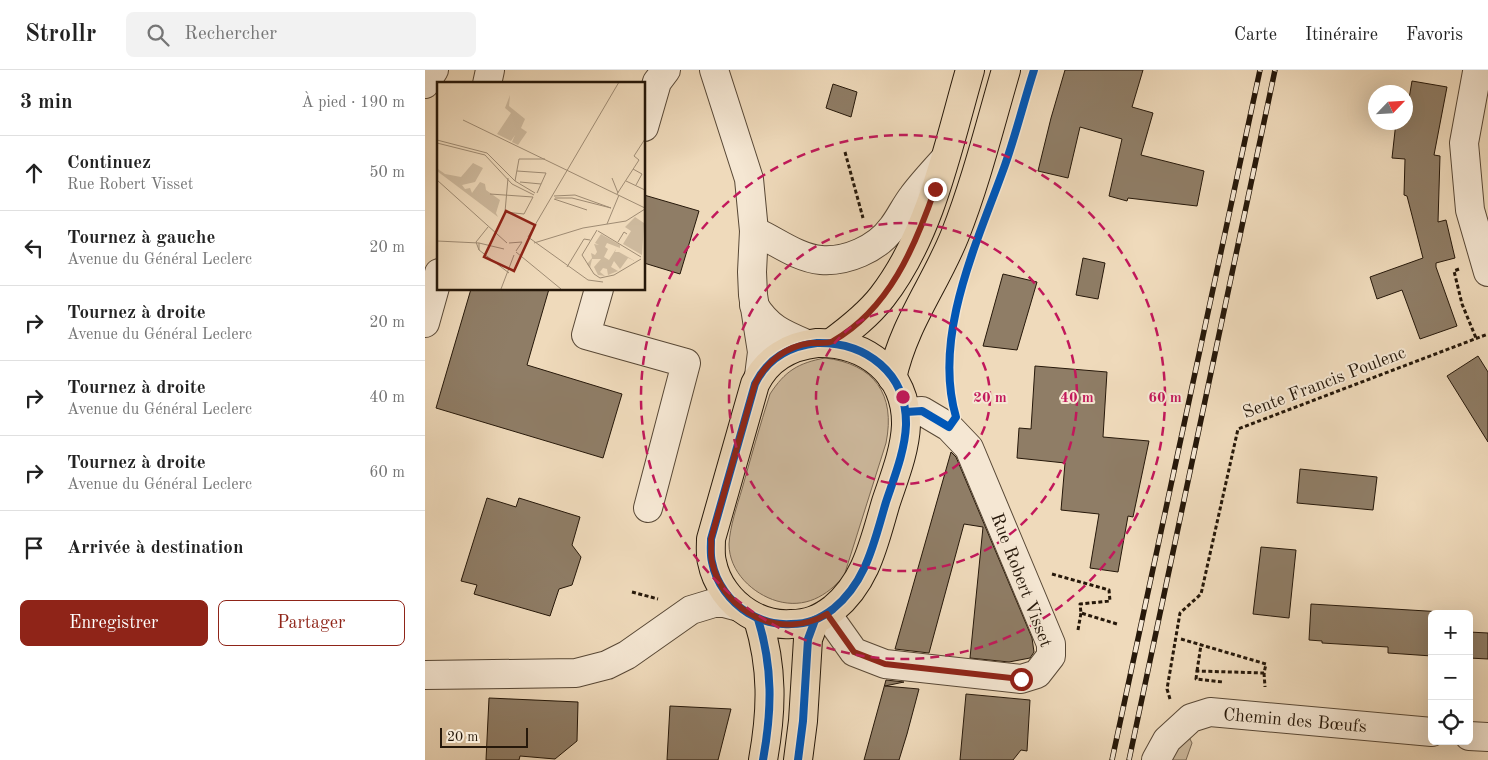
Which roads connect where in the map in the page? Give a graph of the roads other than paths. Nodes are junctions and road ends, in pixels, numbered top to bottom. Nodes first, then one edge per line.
1 (434, 70) edge
2 (666, 70) edge
3 (715, 70) edge
4 (970, 70) edge
5 (1006, 70) edge
6 (1479, 70) edge
7 (425, 84) edge
8 (645, 124) edge
9 (943, 161) junction
10 (754, 231) junction
11 (1486, 266) edge
12 (437, 280) edge
13 (599, 290) edge
14 (754, 305) junction
15 (425, 323) edge
16 (819, 343) junction
17 (759, 376) junction
18 (893, 378) junction
19 (906, 412) junction
20 (648, 508) dead end
21 (712, 561) junction
22 (691, 610) junction
23 (749, 613) junction
24 (821, 617) junction
25 (425, 675) edge
26 (1428, 732) edge
27 (1473, 736) edge
28 (1488, 737) edge
29 (1162, 750) edge
30 (763, 760) edge
31 (798, 760) edge

1 - 7 street
2 - 8 street
3 - 10 street
4 - 9 main road
5 - 18 main road
6 - 11 street
9 - 10 street
9 - 16 main road
10 - 14 street
12 - 15 street
13 - 20 street
14 - 16 street
14 - 17 street
16 - 17 main road
16 - 18 main road
17 - 21 main road
18 - 19 main road
19 - 24 main road
19 - 24 street, Rue Robert Visset
21 - 22 street
21 - 23 main road
22 - 23 street
22 - 25 street
23 - 24 main road
23 - 30 main road
24 - 31 main road
26 - 29 street, Chemin des Bœufs
27 - 28 street

